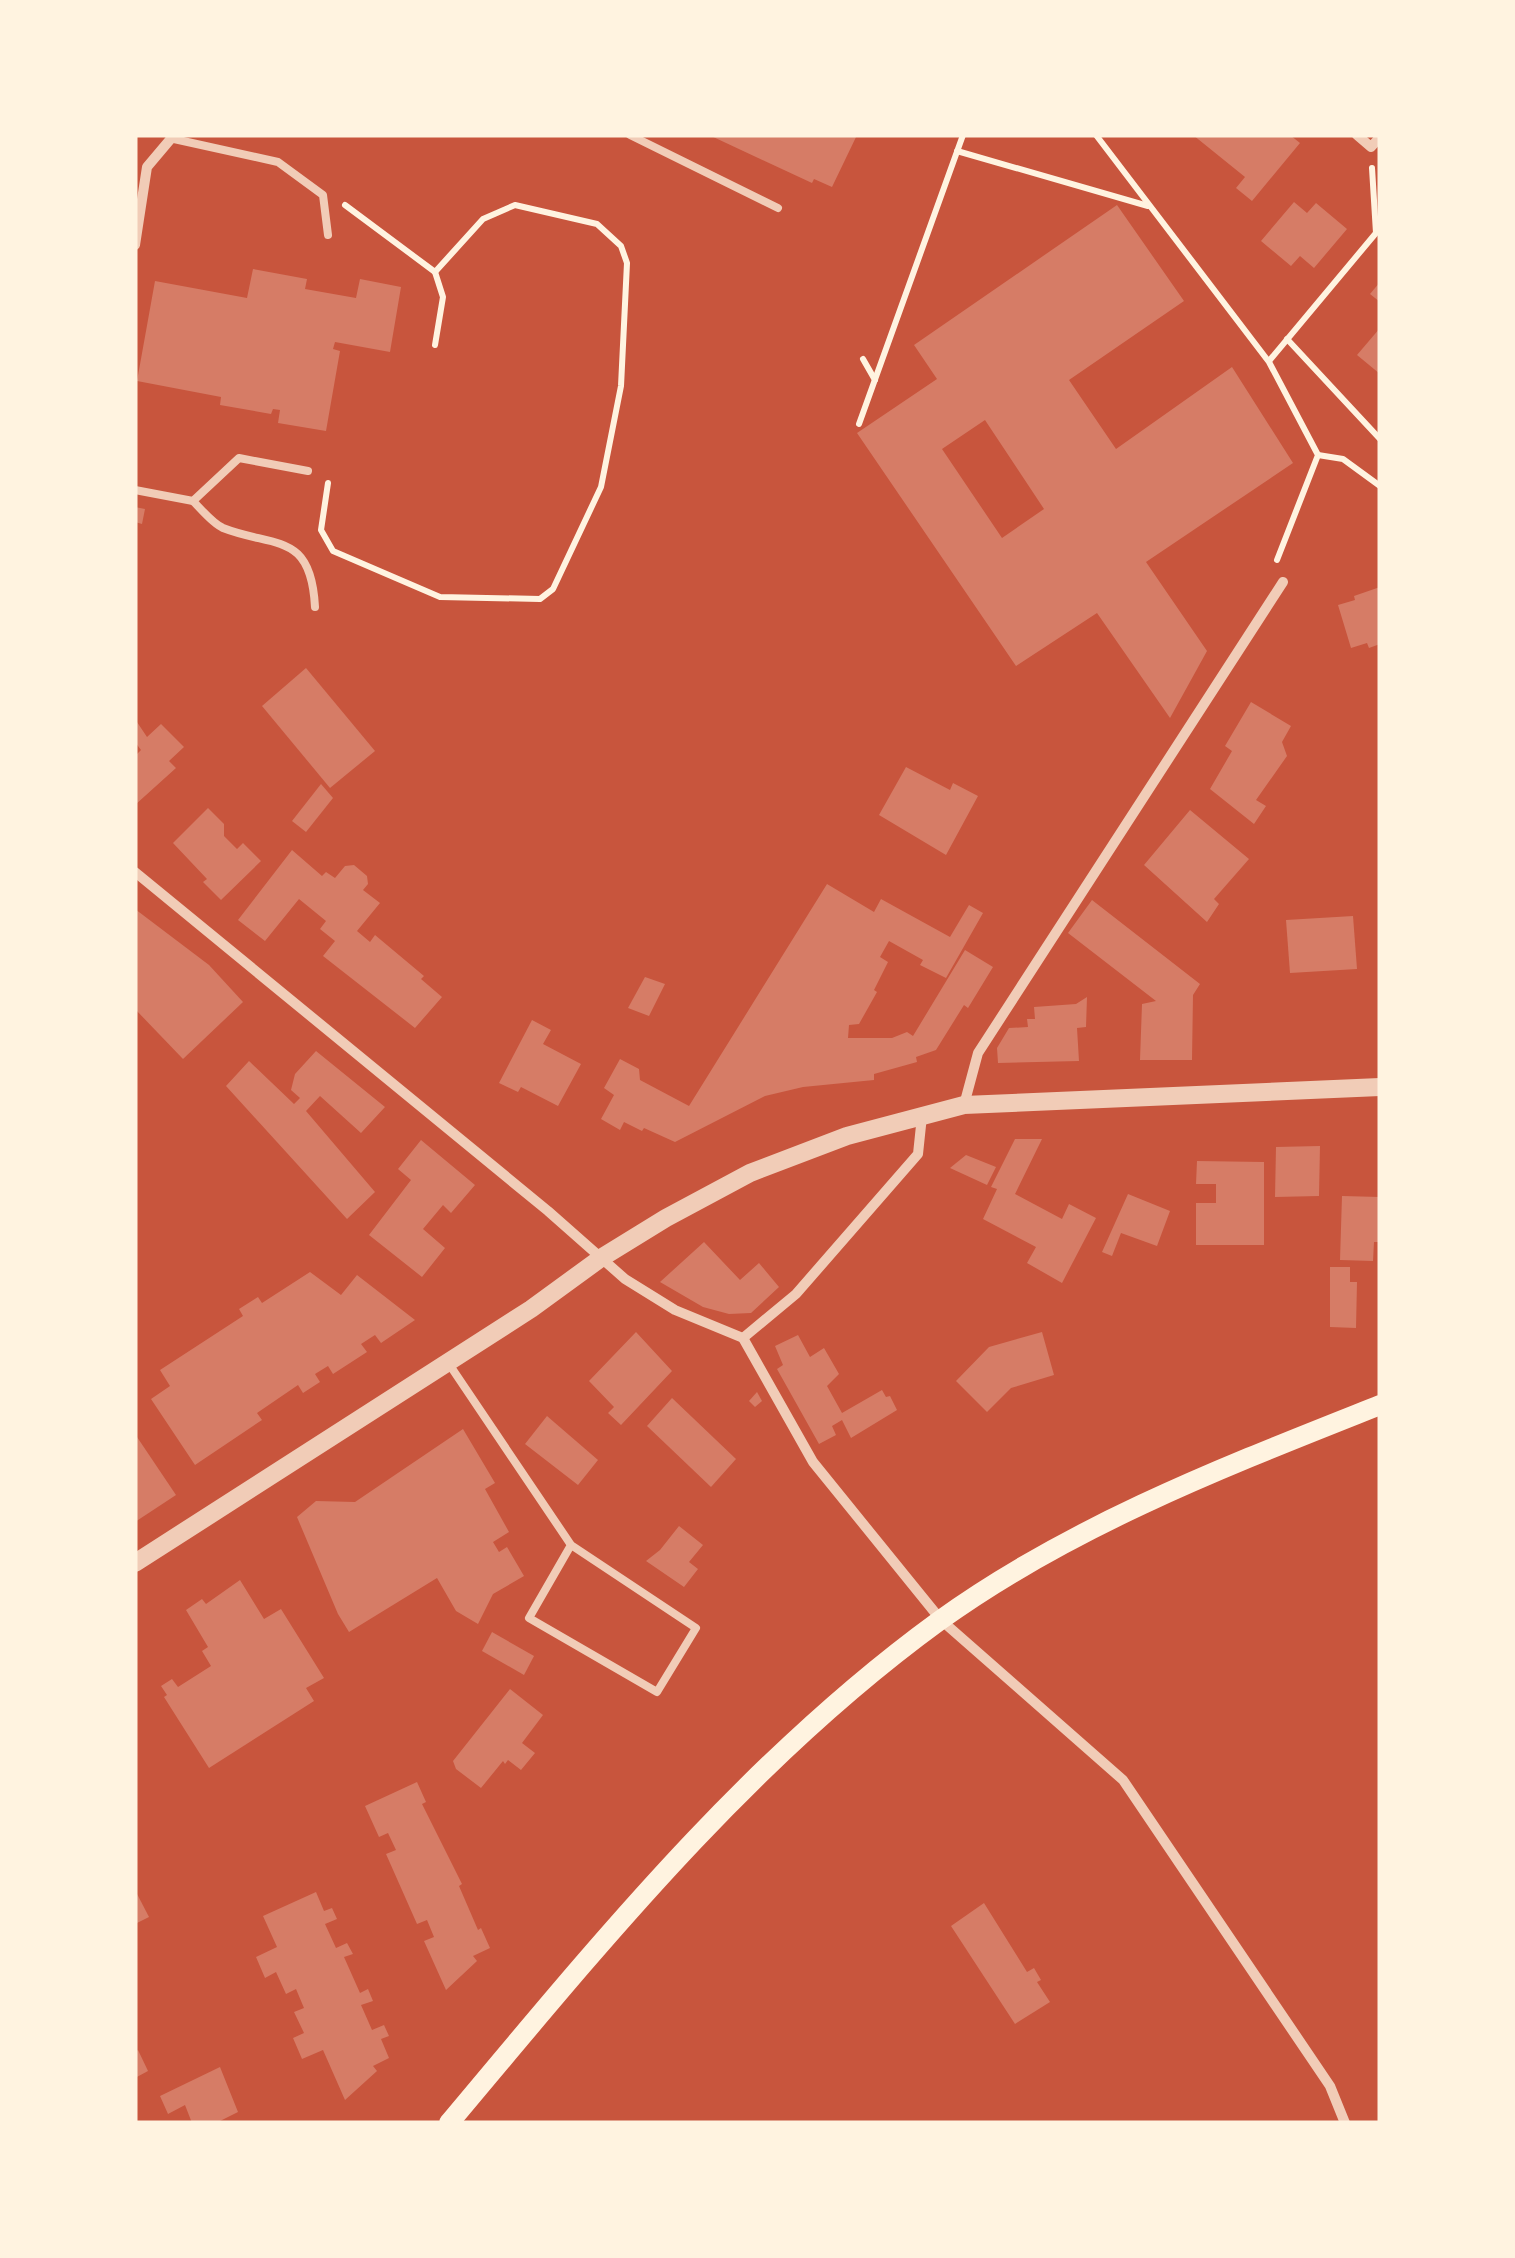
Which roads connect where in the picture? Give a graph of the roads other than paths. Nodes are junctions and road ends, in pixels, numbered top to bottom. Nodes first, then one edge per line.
1 (630, 135) edge
2 (1357, 135) edge
3 (174, 137) edge
4 (1380, 137) edge
5 (1369, 141) edge
6 (139, 191) edge
7 (778, 208) dead end
8 (328, 236) dead end
9 (135, 246) edge
10 (308, 471) road end
11 (135, 490) edge
12 (193, 501) junction
13 (1283, 582) road end
14 (315, 607) dead end
15 (135, 872) edge
16 (1380, 1088) edge
17 (964, 1105) junction
18 (922, 1116) junction
19 (601, 1258) junction
20 (743, 1338) junction
21 (446, 1360) junction
22 (1380, 1405) edge
23 (571, 1545) junction
24 (135, 1563) edge
25 (941, 1620) junction
26 (449, 2123) edge
27 (1345, 2123) edge

1 - 7 lane
2 - 5 street
3 - 6 street
3 - 8 lane
4 - 5 street
6 - 9 street
10 - 12 lane
11 - 12 lane
12 - 14 lane
13 - 17 street
15 - 19 street
16 - 17 street
17 - 18 street
18 - 19 street
18 - 20 street
19 - 20 street
19 - 21 street
20 - 25 street
21 - 23 lane
21 - 24 street
22 - 25 main road
23 - 23 lane
25 - 26 main road
25 - 27 street

